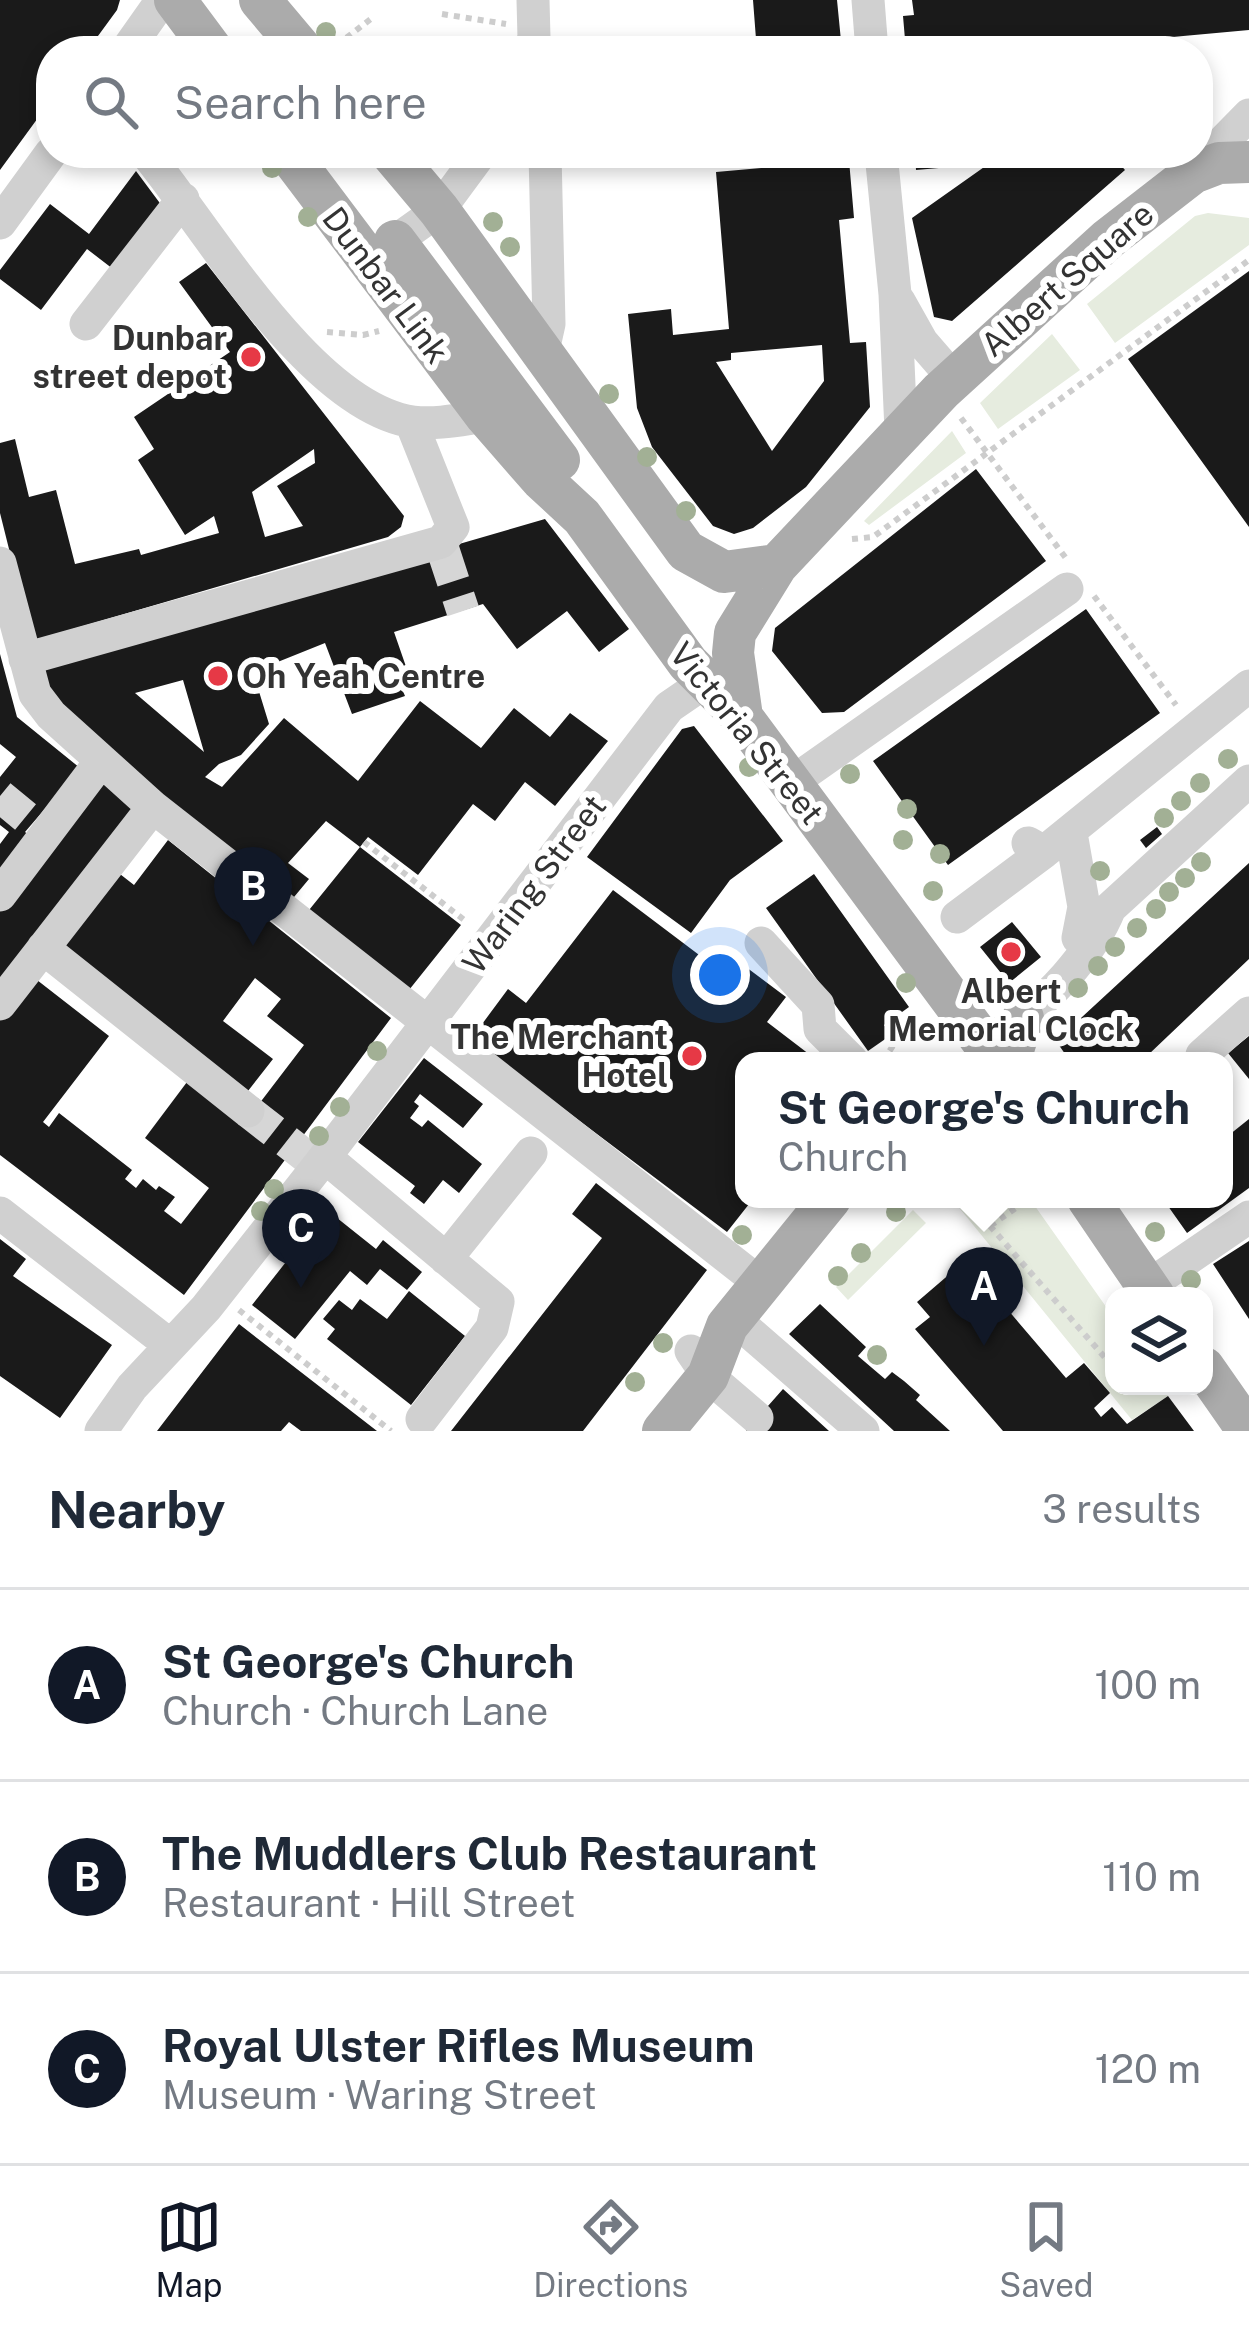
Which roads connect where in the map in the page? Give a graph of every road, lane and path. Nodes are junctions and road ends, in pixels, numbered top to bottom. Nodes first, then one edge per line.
1 (163, 0) edge
2 (175, 0) edge
3 (260, 0) edge
4 (532, 0) edge
5 (868, 0) edge
6 (442, 14) dead end
7 (372, 18) dead end
8 (480, 21) dead end
9 (142, 36) edge
10 (202, 36) edge
11 (290, 36) edge
12 (349, 36) edge
13 (533, 36) edge
14 (871, 36) edge
15 (1249, 116) edge
16 (1213, 152) edge
17 (1249, 162) edge
18 (1213, 165) edge
19 (41, 168) edge
20 (158, 168) edge
21 (302, 168) edge
22 (404, 168) edge
23 (470, 168) edge
24 (545, 168) edge
25 (882, 168) edge
26 (1197, 168) edge
27 (1205, 168) edge
28 (1193, 172) junction
29 (183, 199) junction
30 (439, 210) junction
31 (0, 223) edge
32 (381, 251) junction
33 (1249, 260) edge
34 (895, 294) junction
35 (86, 324) dead end
36 (322, 331) dead end
37 (363, 335) dead end
38 (543, 351) junction
39 (954, 379) junction
40 (486, 416) junction
41 (411, 422) junction
42 (901, 431) junction
43 (583, 517) junction
44 (787, 554) junction
45 (0, 563) edge
46 (1067, 589) dead end
47 (25, 659) junction
48 (704, 683) junction
49 (1249, 686) edge
50 (742, 717) junction
51 (101, 760) junction
52 (791, 783) junction
53 (1248, 785) edge
54 (154, 807) junction
55 (364, 842) dead end
56 (1048, 843) junction
57 (0, 896) edge
58 (957, 916) dead end
59 (1078, 938) dead end
60 (490, 940) junction
61 (761, 943) dead end
62 (43, 948) junction
63 (0, 1004) edge
64 (1249, 1013) edge
65 (1023, 1018) joint
66 (430, 1022) junction
67 (904, 1029) dead end
68 (843, 1052) edge
69 (889, 1052) edge
70 (982, 1052) edge
71 (1005, 1052) edge
72 (1205, 1052) edge
73 (248, 1111) tunnel mouth
74 (531, 1153) dead end
75 (317, 1160) junction
76 (822, 1208) edge
77 (975, 1208) edge
78 (1016, 1208) edge
79 (1094, 1208) edge
80 (0, 1213) edge
81 (1249, 1216) edge
82 (990, 1226) junction
83 (446, 1259) junction
84 (760, 1282) junction
85 (1148, 1287) edge
86 (1156, 1287) edge
87 (233, 1305) dead end
88 (730, 1322) junction
89 (170, 1345) junction
90 (1105, 1358) edge
91 (700, 1363) junction
92 (1213, 1381) edge
93 (758, 1418) dead end
94 (407, 1425) edge
95 (660, 1425) edge
96 (101, 1431) edge
97 (863, 1431) edge
98 (1248, 1431) edge

1 - 9 street
2 - 10 main road
3 - 11 main road
4 - 13 street
5 - 14 street
6 - 8 path
7 - 12 path
15 - 16 street
17 - 18 main road, Albert Square
19 - 31 street
20 - 29 street
21 - 32 main road, Dunbar Link
22 - 30 main road
23 - 30 street
24 - 38 street
25 - 34 street
26 - 28 street
27 - 28 main road, Albert Square
28 - 39 main road, Albert Square
29 - 35 street
29 - 41 street
30 - 32 street
30 - 38 main road
32 - 40 main road, Dunbar Link
32 - 43 main road
33 - 44 path
34 - 39 street
34 - 42 street
36 - 37 path
38 - 44 main road
39 - 42 main road
40 - 41 street
40 - 43 main road, Victoria Street
41 - 47 street
42 - 44 main road
43 - 48 main road, Victoria Street
44 - 50 main road
45 - 47 street
46 - 52 street
47 - 51 street
48 - 50 main road, Victoria Street
48 - 60 street, Waring Street
49 - 56 street
50 - 52 main road, Victoria Street
51 - 54 street
51 - 57 street
52 - 70 main road, Victoria Street
53 - 65 street
54 - 62 street
54 - 66 street
55 - 60 path
56 - 58 street
56 - 59 street
60 - 66 street, Waring Street
61 - 68 street
62 - 63 street
62 - 73 street
64 - 72 street
65 - 71 main road
66 - 75 street, Waring Street
66 - 84 street
67 - 69 path
74 - 83 street
75 - 83 street
75 - 89 street, Waring Street
76 - 84 main road
77 - 82 path
78 - 82 path
79 - 85 main road
80 - 89 street
81 - 86 street
82 - 90 path
83 - 94 street
84 - 88 main road
87 - 94 path
88 - 91 main road
88 - 97 street
89 - 96 street, Waring Street
91 - 93 street
91 - 95 main road
92 - 98 main road

